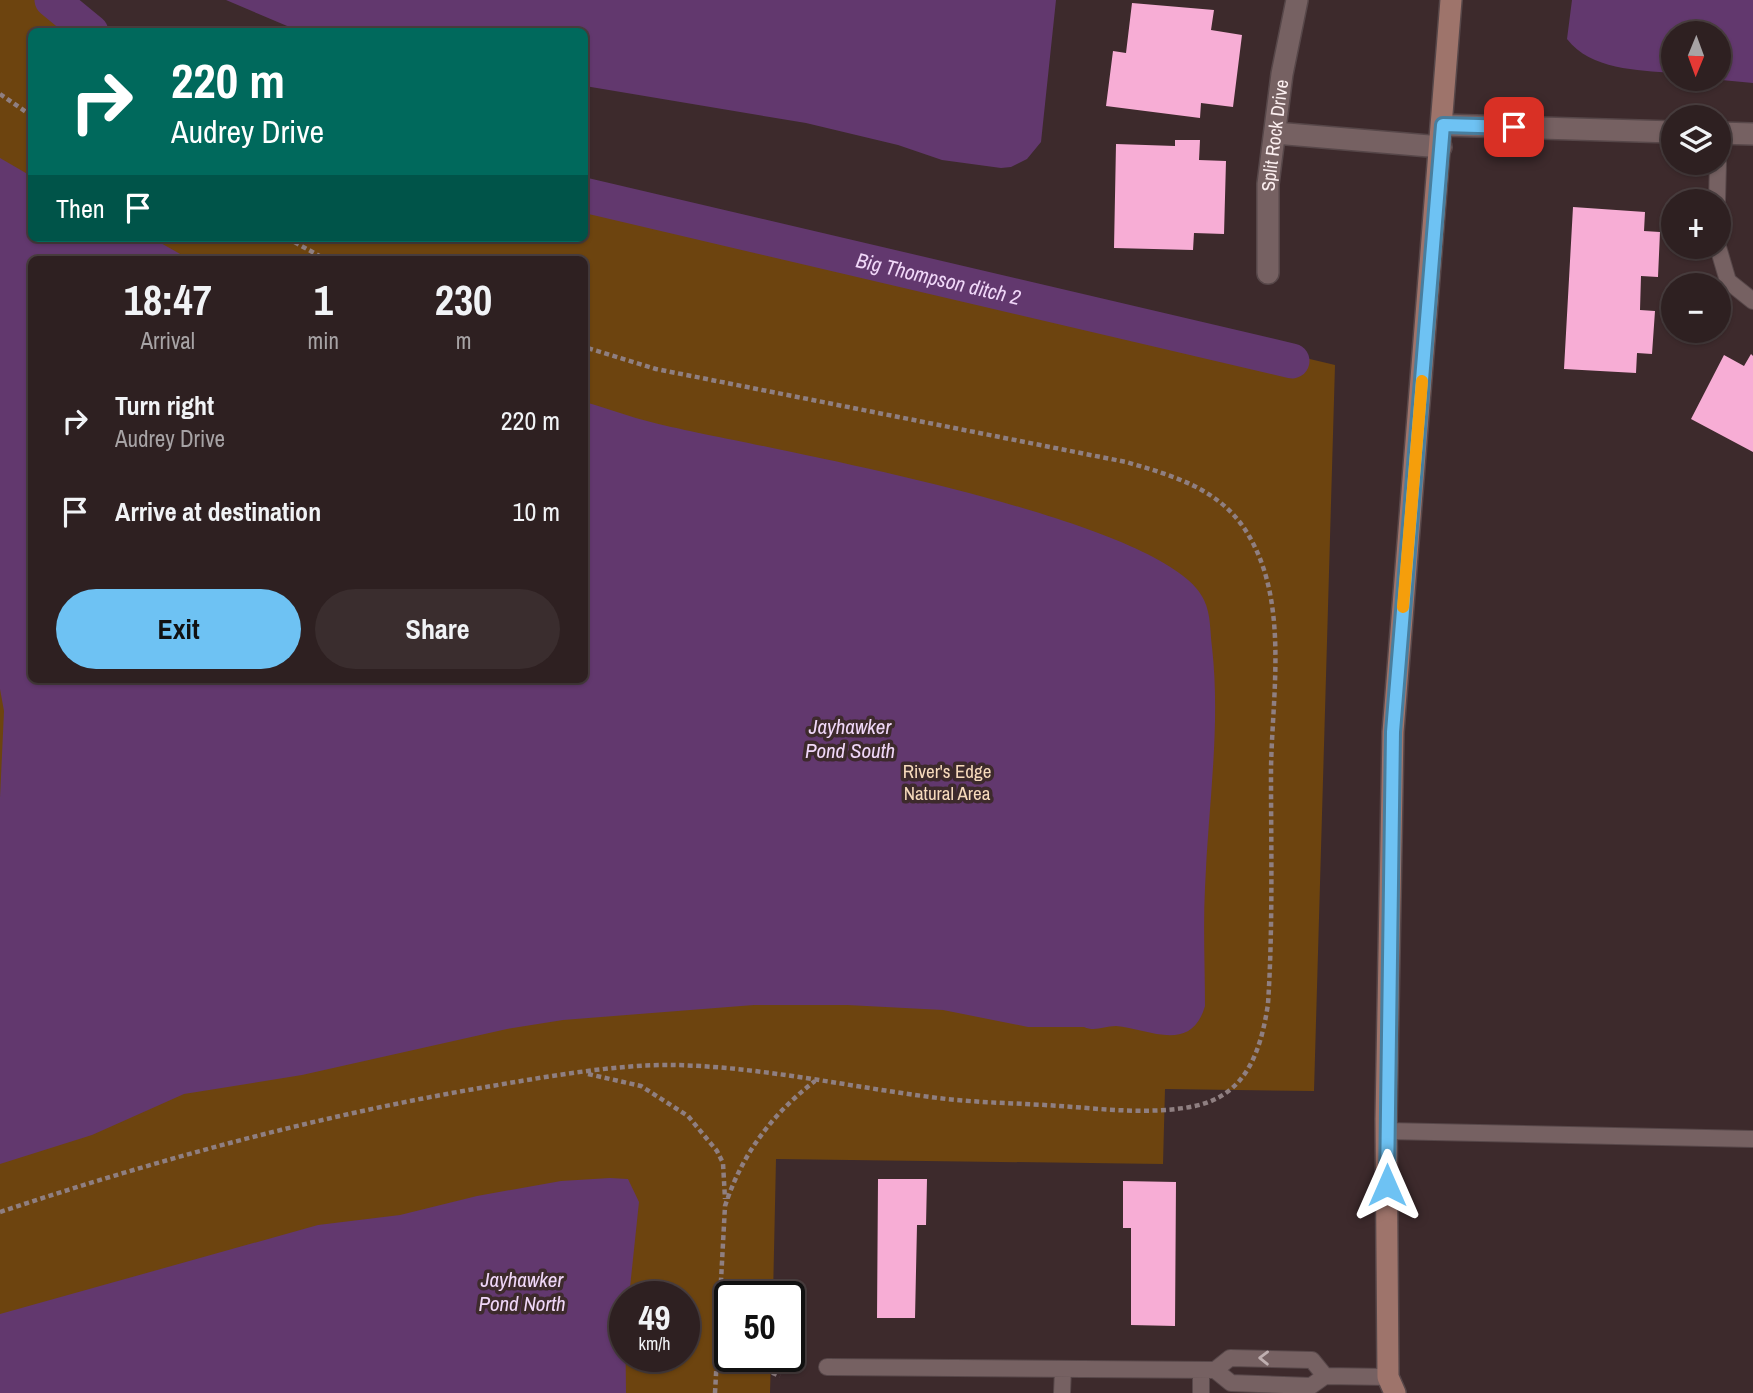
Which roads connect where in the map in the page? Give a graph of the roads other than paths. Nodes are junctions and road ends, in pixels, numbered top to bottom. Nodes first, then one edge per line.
1 (1297, 0) edge
2 (1451, 0) edge
3 (1443, 125) junction
4 (1661, 132) edge
5 (1275, 133) junction
6 (1731, 134) edge
7 (1753, 134) edge
8 (1441, 147) junction
9 (1722, 259) edge
10 (1268, 273) dead end
11 (1753, 301) edge
12 (1387, 1131) junction
13 (1753, 1139) edge
14 (827, 1367) dead end
15 (1063, 1369) junction
16 (1208, 1370) junction
17 (1325, 1376) junction
18 (1388, 1388) edge
19 (1062, 1393) edge
20 (1201, 1393) edge

1 - 5 street, Split Rock Drive
2 - 3 main road
3 - 4 street
3 - 8 main road
5 - 8 street
5 - 10 street, Split Rock Drive
6 - 7 street
8 - 12 main road
9 - 11 lane
12 - 13 lane
12 - 18 main road
14 - 15 lane
15 - 16 lane
15 - 19 lane
16 - 17 lane
17 -> 16 lane
16 - 20 lane
17 - 18 lane

